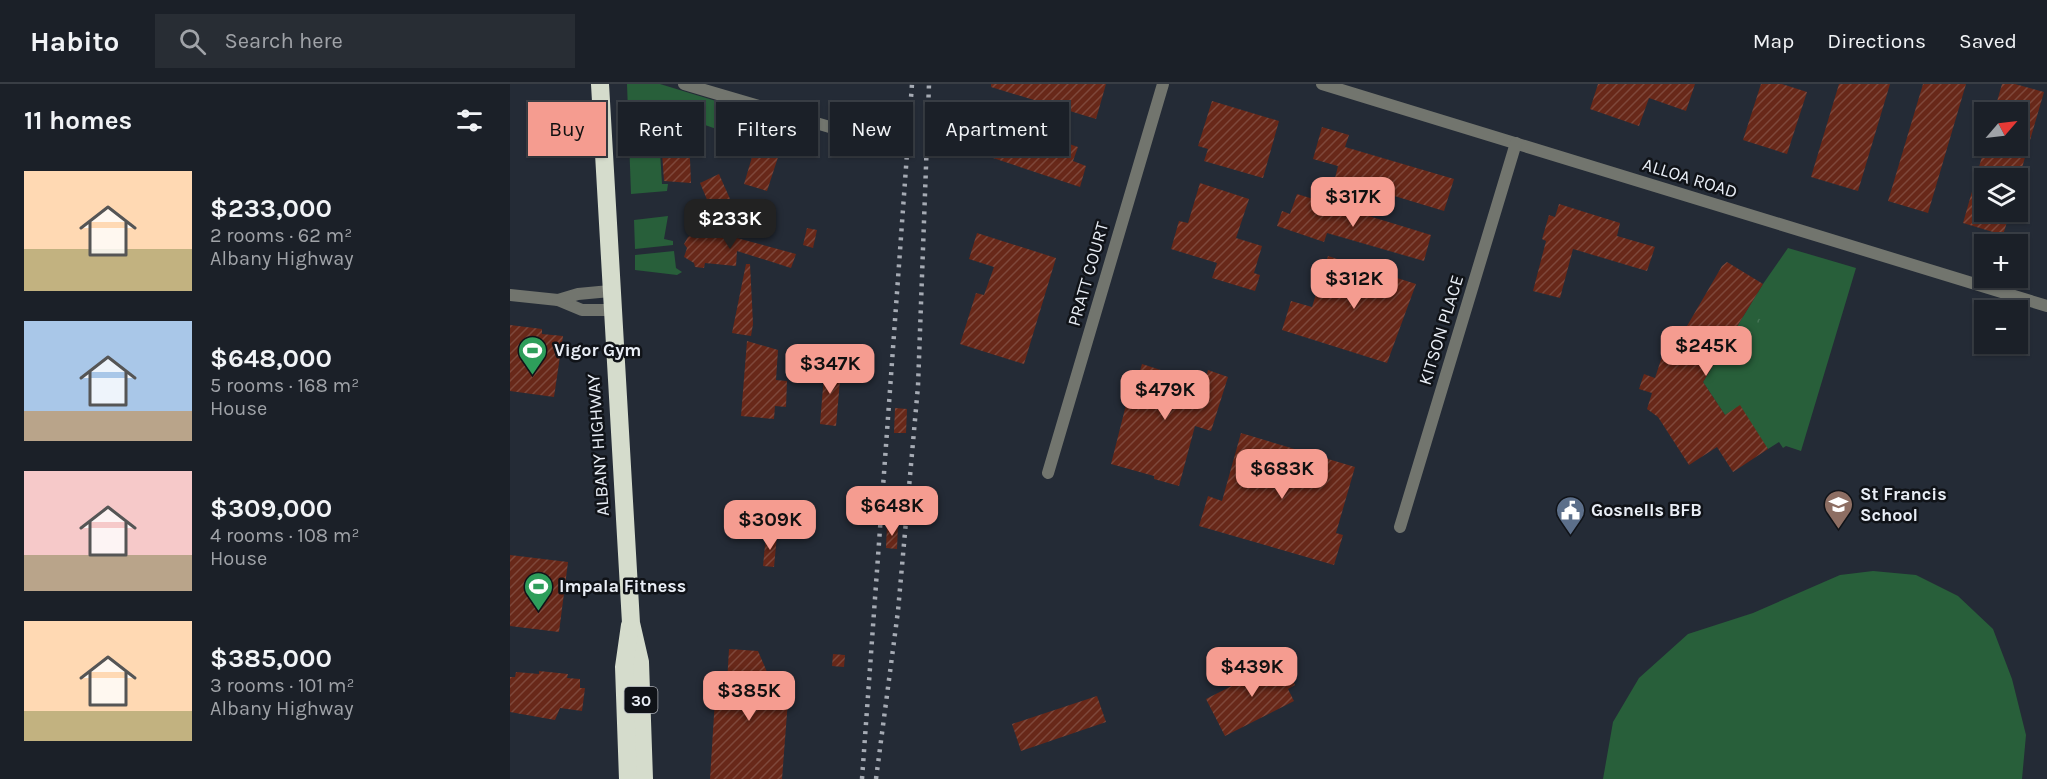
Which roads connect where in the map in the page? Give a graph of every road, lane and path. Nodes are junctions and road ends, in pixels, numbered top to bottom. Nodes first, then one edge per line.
1 (600, 84) edge
2 (684, 84) edge
3 (1163, 84) edge
4 (1322, 84) edge
5 (1341, 87) edge
6 (830, 127) edge
7 (1516, 143) junction
8 (610, 291) junction
9 (510, 295) edge
10 (558, 300) junction
11 (2047, 306) edge
12 (611, 310) junction
13 (1048, 473) dead end
14 (1400, 527) dead end
15 (631, 623) junction
16 (628, 779) edge
17 (644, 779) edge

1 - 8 highway, ALBANY HIGHWAY / 30
2 - 6 street
3 - 13 street, PRATT COURT
4 - 5 street, ALLOA ROAD
5 - 7 street, ALLOA ROAD
7 - 11 street, ALLOA ROAD
7 - 14 street, KITSON PLACE
8 - 10 street
8 - 12 highway, ALBANY HIGHWAY / 30
9 - 10 street
10 - 12 street
12 - 15 highway, ALBANY HIGHWAY / 30
15 - 16 highway, ALBANY HIGHWAY / 30
15 - 17 highway, ALBANY HIGHWAY / 30

